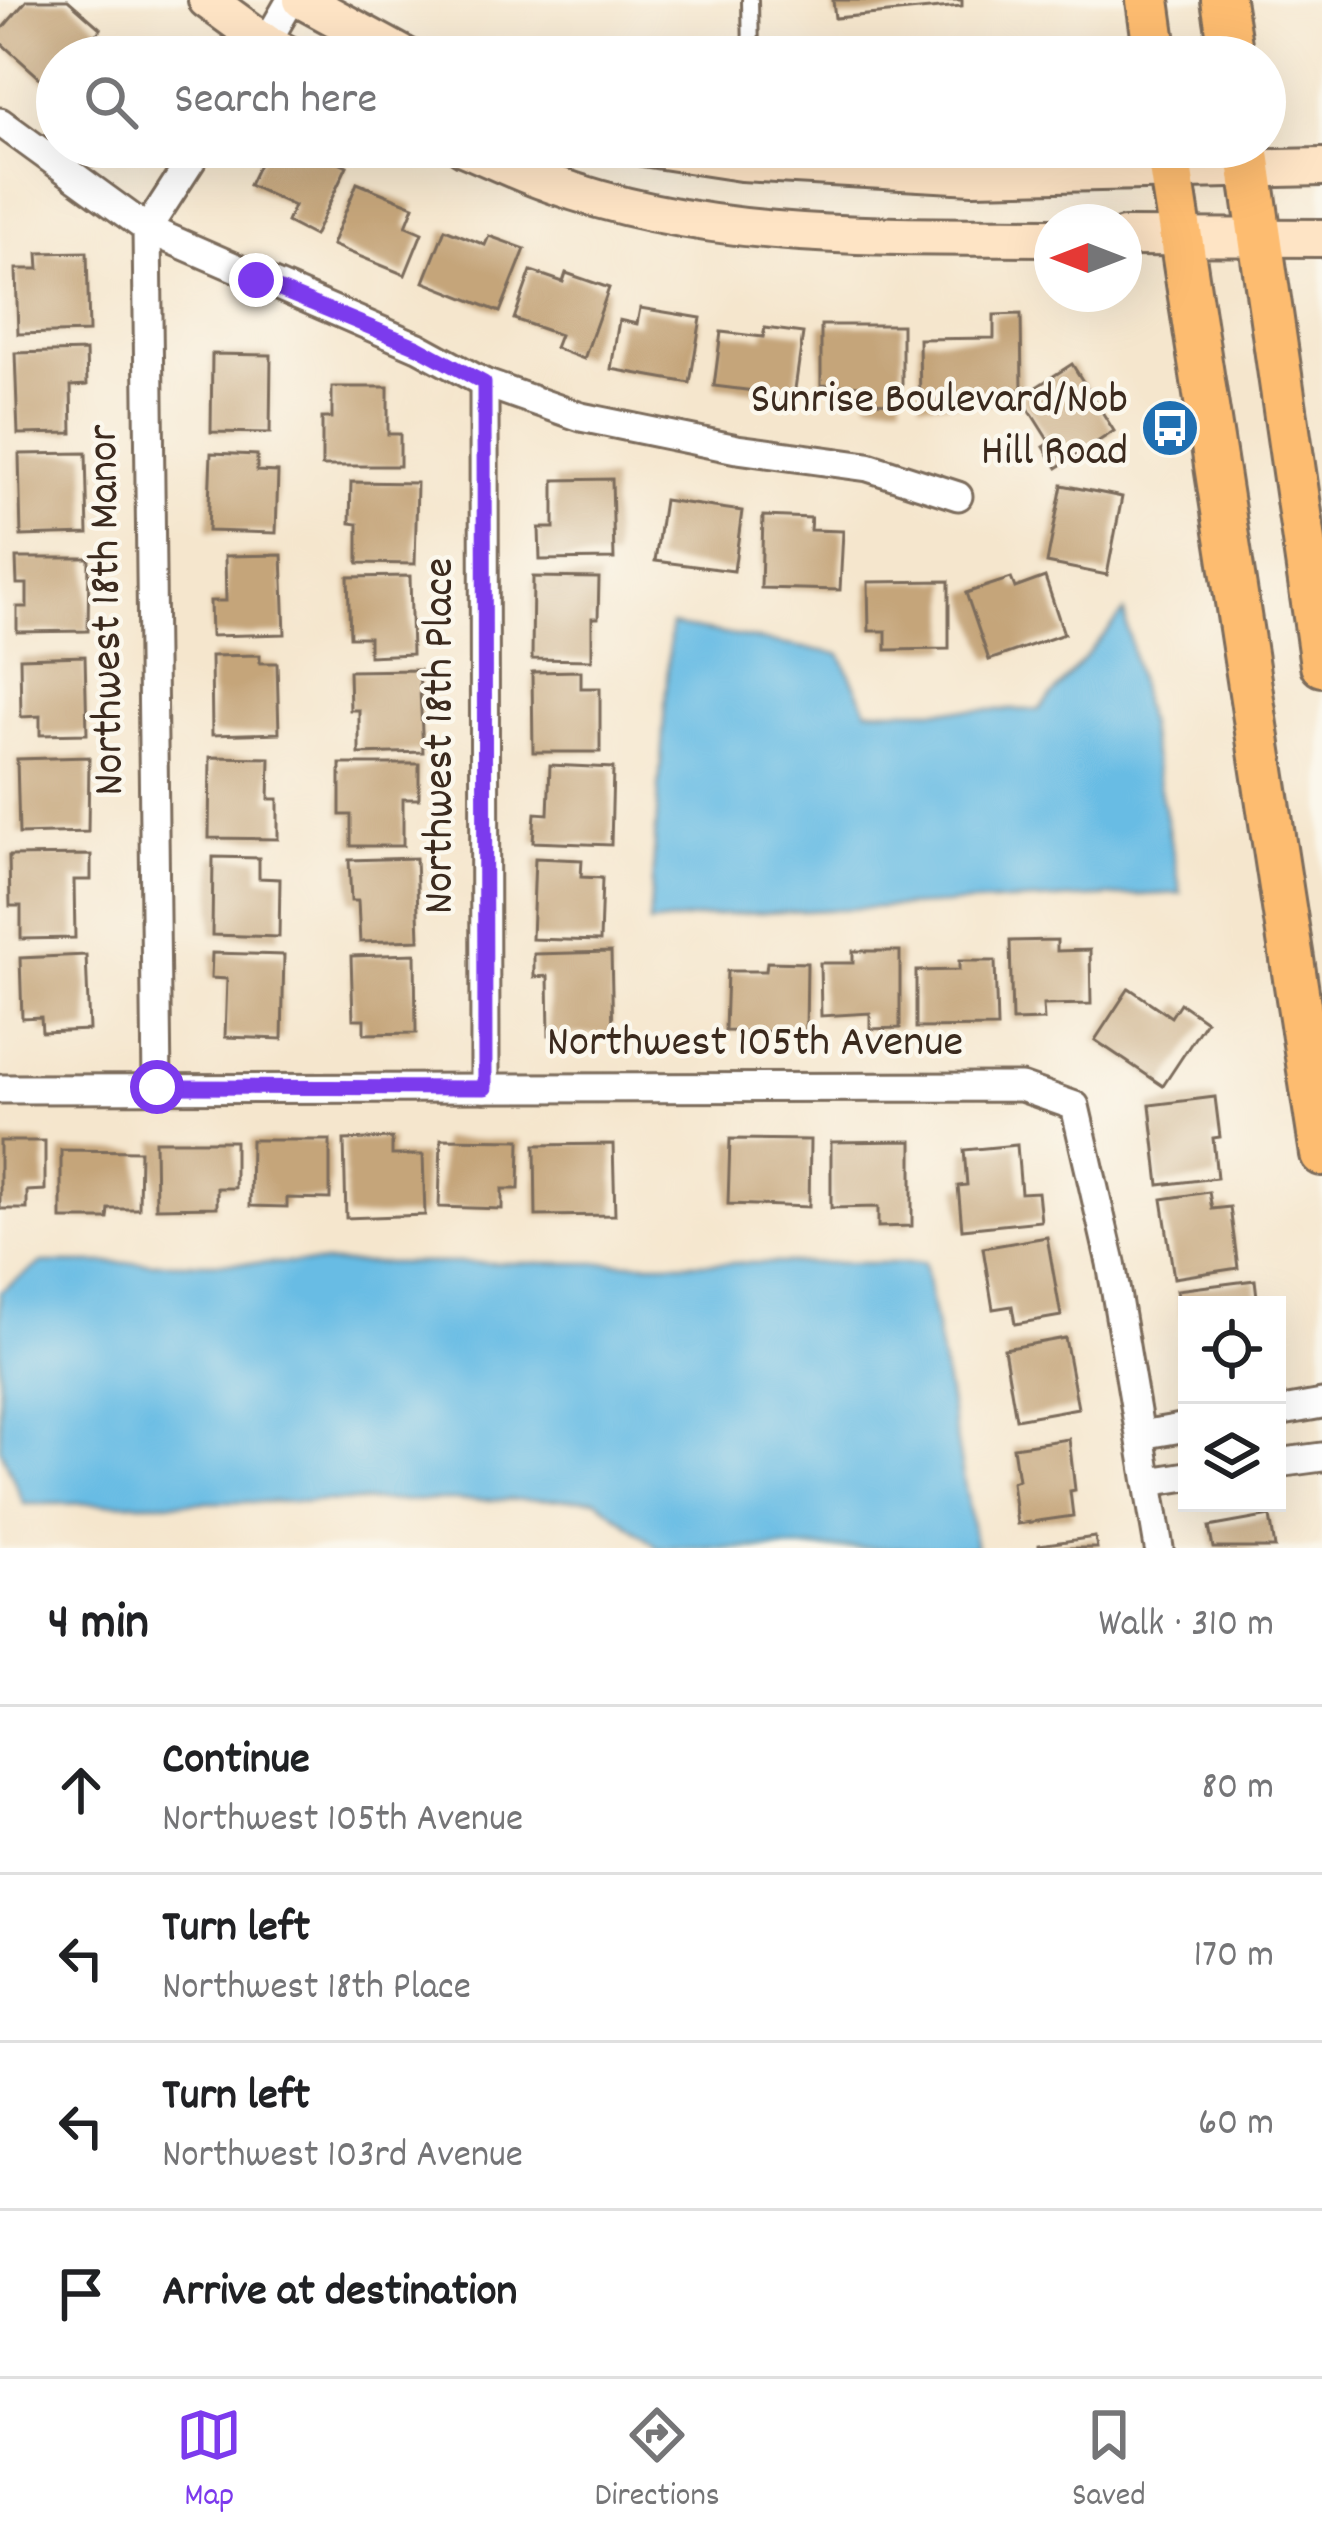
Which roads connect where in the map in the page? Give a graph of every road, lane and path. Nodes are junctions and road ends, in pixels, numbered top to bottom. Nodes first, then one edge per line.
1 (208, 0) edge
2 (291, 0) edge
3 (302, 0) edge
4 (750, 0) edge
5 (1148, 0) edge
6 (1223, 0) edge
7 (252, 36) edge
8 (278, 36) edge
9 (368, 36) edge
10 (751, 36) edge
11 (1153, 36) edge
12 (1229, 36) edge
13 (0, 122) edge
14 (36, 148) edge
15 (1286, 163) edge
16 (1322, 167) edge
17 (63, 168) edge
18 (187, 168) edge
19 (514, 168) edge
20 (896, 168) edge
21 (1059, 168) edge
22 (1170, 168) edge
23 (1250, 168) edge
24 (147, 230) junction
25 (1034, 237) edge
26 (1142, 237) edge
27 (1180, 237) junction
28 (1258, 238) junction
29 (1322, 238) edge
30 (484, 383) junction
31 (958, 496) dead end
32 (1322, 665) edge
33 (157, 1087) junction
34 (485, 1088) junction
35 (0, 1089) edge
36 (1322, 1154) edge
37 (1322, 1404) edge
38 (1286, 1410) edge
39 (1178, 1429) edge
40 (1141, 1435) junction
41 (1322, 1457) edge
42 (1286, 1462) edge
43 (1178, 1477) edge
44 (1149, 1481) junction
45 (1159, 1548) edge

1 - 7 main road
2 - 8 street
3 - 9 main road
4 - 10 lane
5 - 11 highway
6 - 12 highway
13 - 14 street
15 - 16 main road
17 - 24 street
18 - 24 street
19 - 25 main road
20 - 21 main road
22 - 27 highway
23 - 28 highway
24 - 30 street
24 - 33 street, Northwest 18th Manor
26 - 27 main road
27 - 28 main road
27 - 36 highway
28 - 29 main road
28 - 32 highway
30 - 31 street
30 - 34 street, Northwest 18th Place
33 - 34 street, Northwest 105th Avenue
33 - 35 street, Northwest 105th Avenue
34 - 40 street, Northwest 105th Avenue
37 - 38 street
39 - 40 street
40 - 44 street
41 - 42 street
43 - 44 street
44 - 45 street

